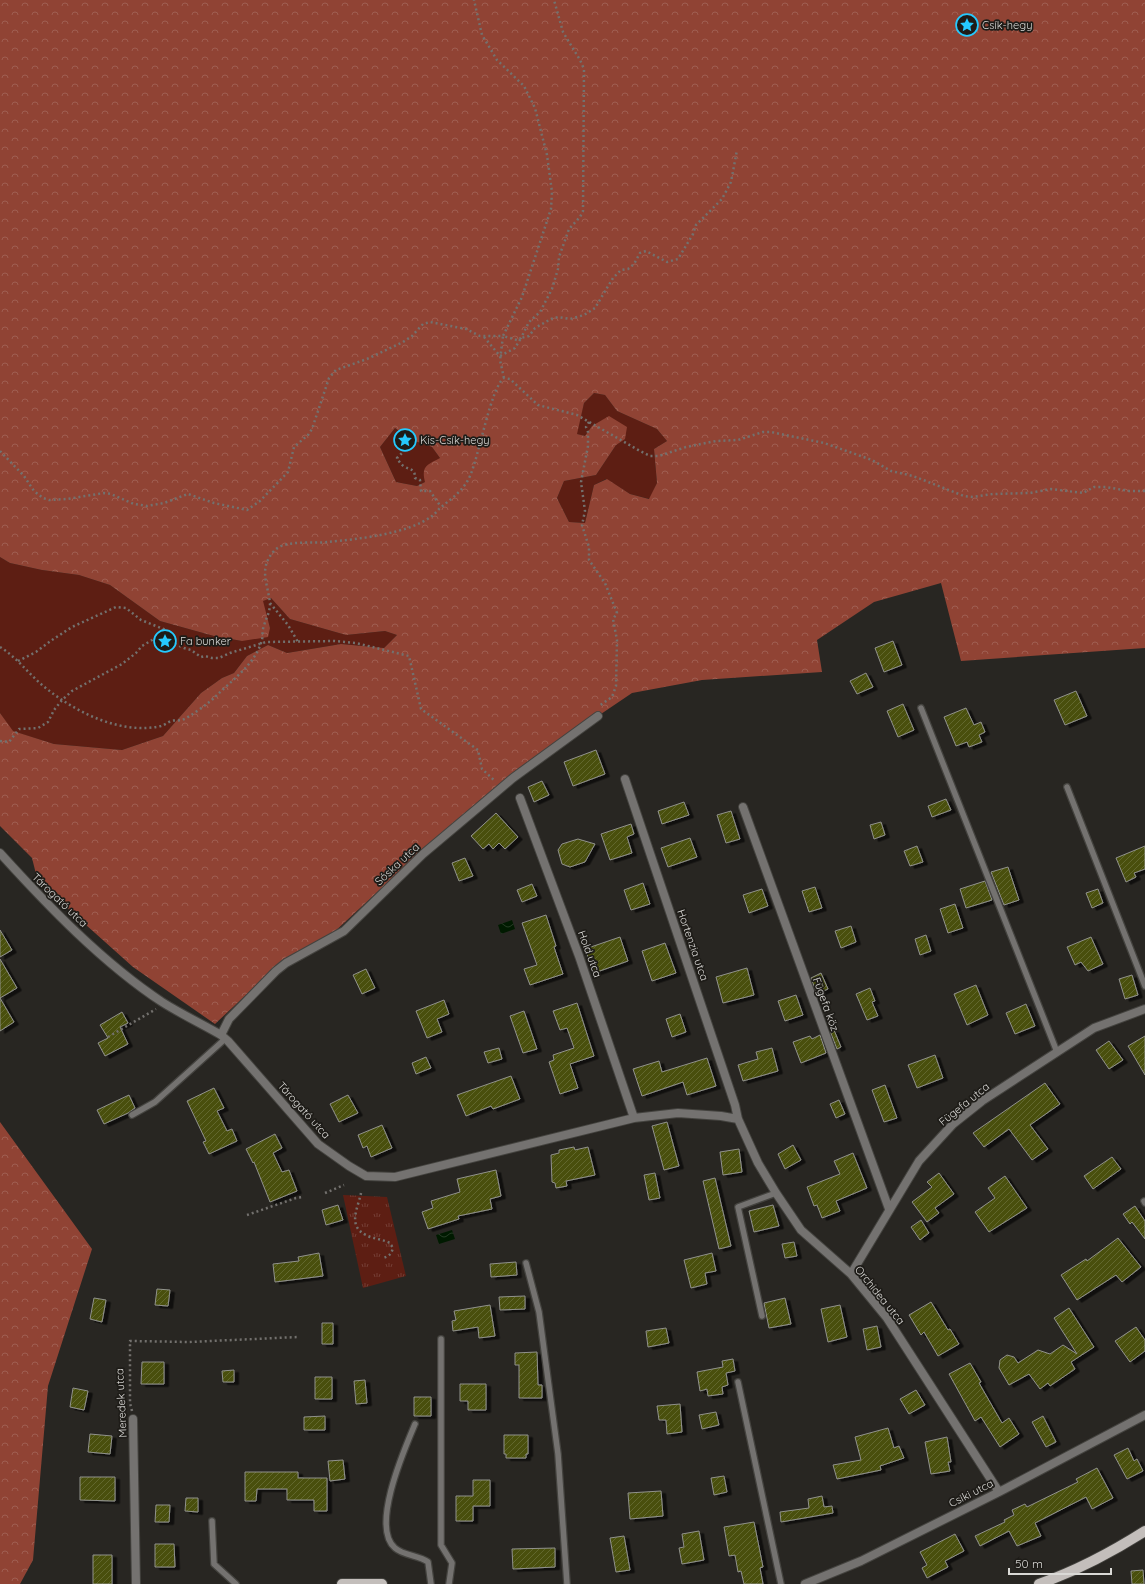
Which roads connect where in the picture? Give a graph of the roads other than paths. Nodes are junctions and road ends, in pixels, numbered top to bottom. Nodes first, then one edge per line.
1 (921, 708) dead end
2 (598, 716) road end
3 (625, 779) dead end
4 (1067, 787) dead end
5 (520, 798) dead end
6 (743, 807) dead end
7 (0, 853) edge
8 (1145, 986) edge
9 (1145, 1009) edge
10 (223, 1037) junction
11 (1057, 1052) junction
12 (132, 1115) dead end
13 (634, 1118) junction
14 (738, 1119) junction
15 (776, 1193) junction
16 (889, 1210) junction
17 (526, 1263) dead end
18 (851, 1274) junction
19 (762, 1316) dead end
20 (441, 1340) dead end
21 (738, 1382) dead end
22 (1145, 1415) edge
23 (134, 1419) road end
24 (415, 1424) dead end
25 (999, 1492) junction
26 (212, 1521) dead end
27 (1145, 1531) edge
28 (1059, 1581) edge
29 (136, 1584) edge
30 (236, 1584) edge
31 (342, 1584) edge
32 (382, 1584) edge
33 (431, 1584) edge
34 (449, 1584) edge
35 (567, 1584) edge
36 (781, 1584) edge
37 (805, 1584) edge
38 (1039, 1584) edge

1 - 11 lane
2 - 10 street, Sóska utca
3 - 14 street, Hortenzia utca
4 - 8 lane
5 - 13 street, Hold utca
6 - 16 street, Fügefa köz
7 - 10 street, Tárogató utca
9 - 11 street, Fügefa utca
10 - 12 lane
10 - 13 street, Tárogató utca
11 - 16 street, Fügefa utca
13 - 14 street, Tárogató utca
14 - 15 street, Orchidea utca
15 - 18 street, Orchidea utca
15 - 19 lane
16 - 18 street, Fügefa utca
17 - 35 lane
18 - 25 street, Orchidea utca
20 - 34 lane
21 - 36 lane
22 - 25 street, Csiki utca
23 - 29 street, Meredek utca
24 - 33 lane
25 - 37 street, Csiki utca
26 - 30 lane
27 - 28 main road
28 - 38 main road
31 - 32 main road

